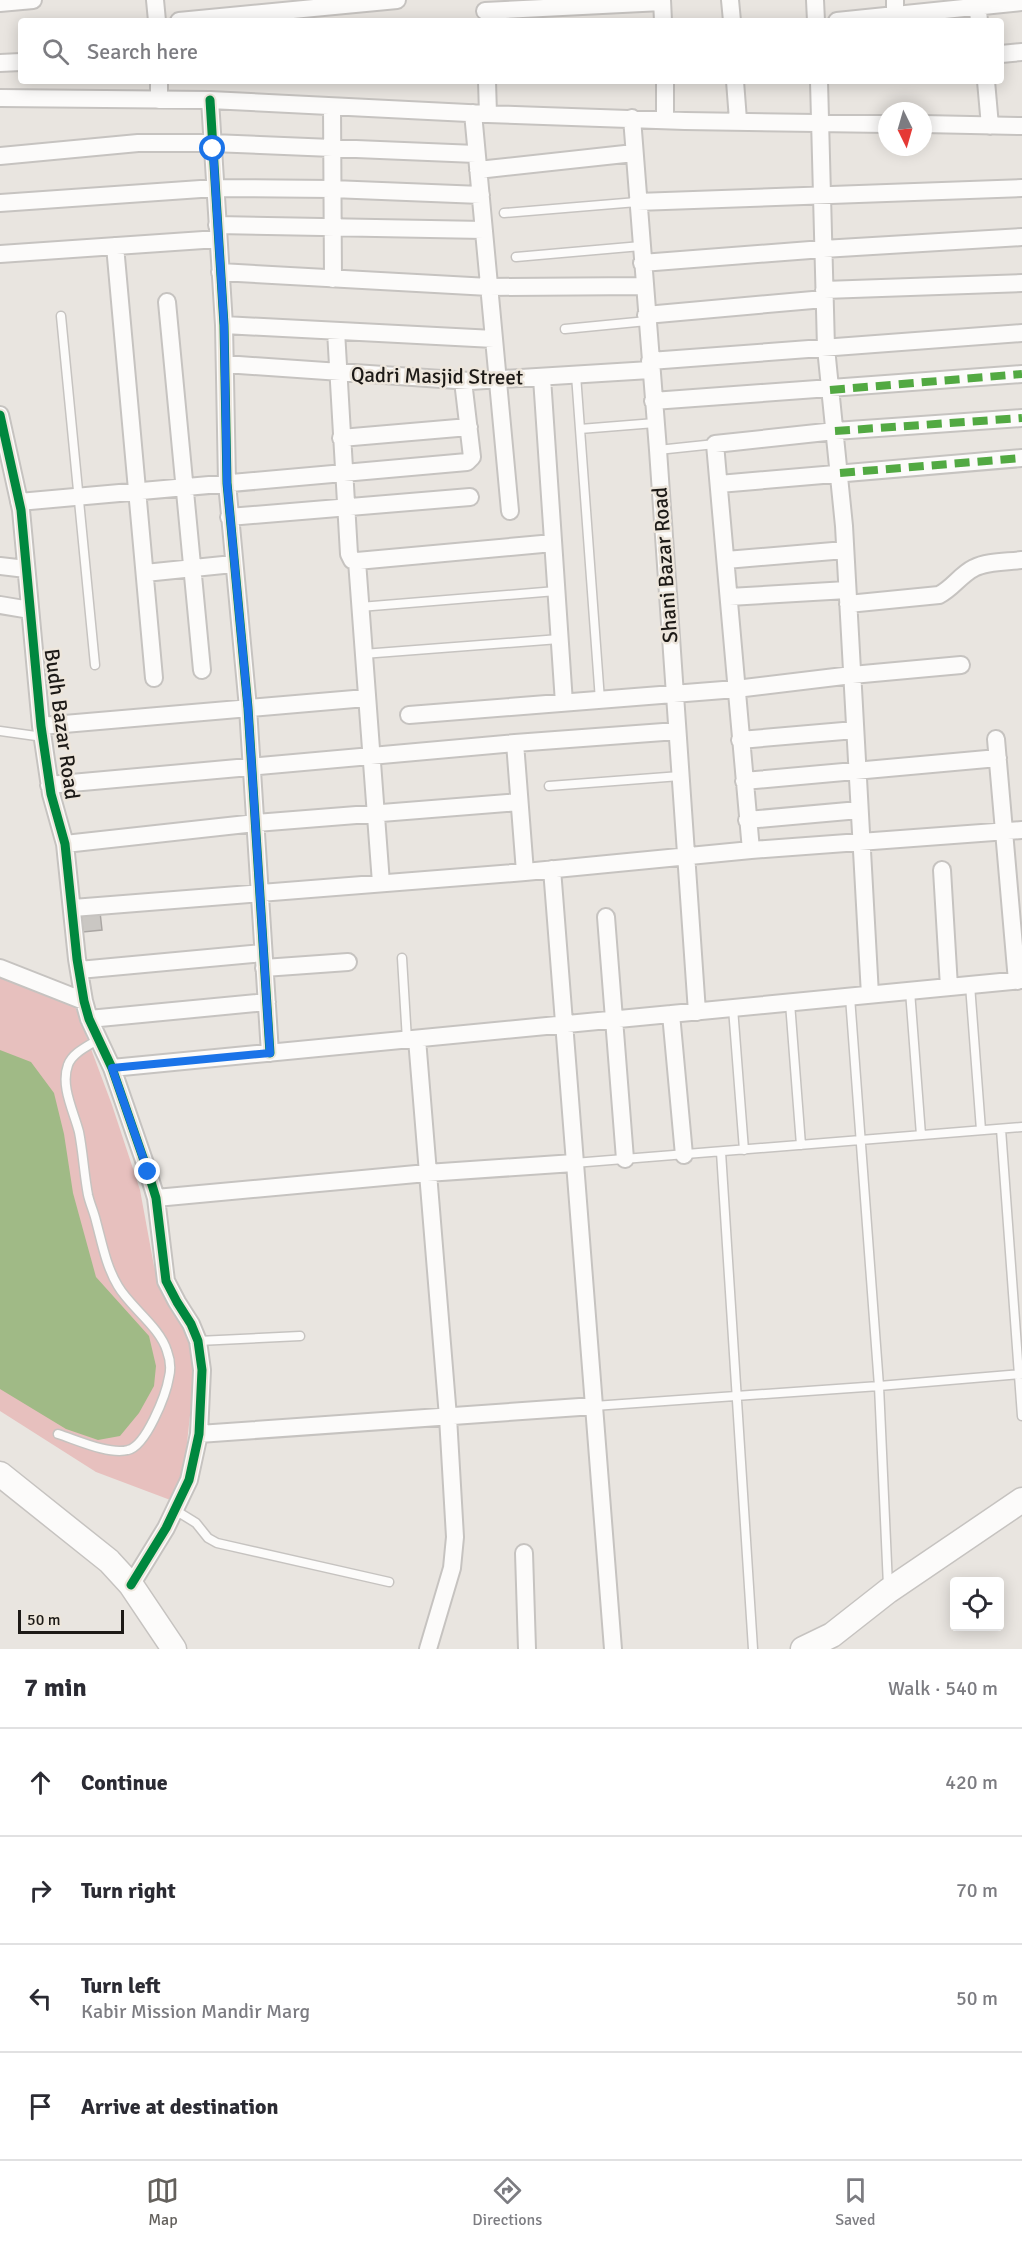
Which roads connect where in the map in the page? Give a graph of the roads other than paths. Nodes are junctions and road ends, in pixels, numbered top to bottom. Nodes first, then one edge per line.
1 (33, 0) edge
2 (155, 0) edge
3 (397, 0) edge
4 (730, 0) edge
5 (815, 0) edge
6 (662, 1) edge
7 (1022, 2) edge
8 (0, 3) edge
9 (269, 6) edge
10 (978, 9) edge
11 (485, 11) edge
12 (895, 12) edge
13 (157, 18) edge
14 (197, 18) edge
15 (663, 18) edge
16 (732, 18) edge
17 (816, 18) edge
18 (856, 18) edge
19 (1022, 52) edge
20 (1004, 54) edge
21 (18, 62) edge
22 (0, 63) edge
23 (159, 84) edge
24 (486, 84) edge
25 (664, 84) edge
26 (735, 84) edge
27 (819, 84) edge
28 (986, 84) edge
29 (0, 98) edge
30 (159, 100) junction
31 (210, 100) junction
32 (332, 107) junction
33 (480, 114) junction
34 (632, 118) junction
35 (665, 119) junction
36 (738, 120) junction
37 (821, 122) junction
38 (878, 124) edge
39 (932, 124) edge
40 (990, 126) junction
41 (1022, 126) edge
42 (212, 143) junction
43 (332, 149) junction
44 (634, 153) junction
45 (0, 156) edge
46 (477, 162) junction
47 (215, 188) junction
48 (1022, 188) edge
49 (332, 189) junction
50 (481, 195) junction
51 (822, 196) junction
52 (0, 202) edge
53 (637, 202) junction
54 (504, 213) dead end
55 (333, 228) junction
56 (484, 230) junction
57 (218, 232) junction
58 (1022, 237) edge
59 (115, 246) junction
60 (823, 249) junction
61 (0, 254) edge
62 (642, 255) junction
63 (516, 257) dead end
64 (220, 272) junction
65 (333, 279) junction
66 (1022, 283) edge
67 (644, 286) junction
68 (489, 287) junction
69 (824, 295) junction
70 (167, 302) dead end
71 (61, 316) dead end
72 (646, 318) junction
73 (224, 325) junction
74 (565, 329) dead end
75 (336, 331) junction
76 (1022, 333) edge
77 (494, 339) junction
78 (826, 348) junction
79 (225, 364) junction
80 (650, 366) junction
81 (338, 374) junction
82 (1022, 374) edge
83 (576, 375) junction
84 (542, 378) junction
85 (463, 381) junction
86 (498, 381) junction
87 (830, 390) junction
88 (653, 401) junction
89 (0, 415) edge
90 (1022, 418) edge
91 (655, 423) junction
92 (469, 427) junction
93 (580, 429) junction
94 (835, 431) junction
95 (341, 438) junction
96 (715, 444) junction
97 (658, 450) junction
98 (1022, 458) edge
99 (840, 473) junction
100 (343, 474) junction
101 (227, 483) junction
102 (719, 484) junction
103 (185, 488) junction
104 (136, 492) junction
105 (79, 497) junction
106 (470, 497) dead end
107 (19, 502) junction
108 (345, 508) junction
109 (510, 511) dead end
110 (229, 517) junction
111 (553, 543) junction
112 (845, 550) junction
113 (726, 560) junction
114 (1022, 560) edge
115 (357, 561) junction
116 (233, 564) junction
117 (0, 566) edge
118 (192, 568) junction
119 (26, 569) junction
120 (145, 573) junction
121 (556, 591) junction
122 (729, 597) junction
123 (848, 597) junction
124 (0, 605) edge
125 (360, 607) junction
126 (30, 610) junction
127 (560, 639) junction
128 (363, 654) junction
129 (95, 665) dead end
130 (961, 665) dead end
131 (202, 670) dead end
132 (852, 675) junction
133 (154, 678) dead end
134 (736, 689) junction
135 (674, 694) junction
136 (366, 698) junction
137 (600, 700) junction
138 (564, 703) junction
139 (248, 708) junction
140 (409, 715) dead end
141 (0, 730) edge
142 (855, 730) junction
143 (42, 731) junction
144 (677, 731) junction
145 (996, 738) dead end
146 (740, 740) junction
147 (515, 743) junction
148 (371, 757) junction
149 (998, 758) junction
150 (252, 767) junction
151 (857, 771) junction
152 (680, 776) junction
153 (744, 781) junction
154 (50, 785) junction
155 (549, 786) dead end
156 (519, 802) junction
157 (860, 810) junction
158 (376, 814) junction
159 (747, 820) junction
160 (256, 824) junction
161 (1022, 830) edge
162 (1005, 832) junction
163 (862, 842) junction
164 (65, 844) junction
165 (751, 850) junction
166 (687, 856) junction
167 (552, 869) junction
168 (942, 870) dead end
169 (525, 872) junction
170 (381, 883) junction
171 (261, 893) junction
172 (73, 908) junction
173 (606, 917) dead end
174 (402, 958) dead end
175 (263, 961) junction
176 (348, 962) dead end
177 (0, 968) edge
178 (79, 969) junction
179 (1019, 981) edge
180 (970, 986) junction
181 (949, 987) junction
182 (910, 991) junction
183 (870, 995) junction
184 (850, 997) junction
185 (84, 1001) junction
186 (267, 1002) junction
187 (790, 1003) junction
188 (733, 1008) junction
189 (697, 1012) junction
190 (671, 1014) junction
191 (89, 1019) junction
192 (614, 1020) junction
193 (564, 1025) junction
194 (99, 1039) junction
195 (412, 1039) junction
196 (270, 1053) junction
197 (112, 1068) junction
198 (1022, 1127) edge
199 (1001, 1129) junction
200 (981, 1130) junction
201 (921, 1135) junction
202 (860, 1140) junction
203 (801, 1145) junction
204 (744, 1150) junction
205 (721, 1152) junction
206 (684, 1155) junction
207 (625, 1160) junction
208 (574, 1163) junction
209 (427, 1173) junction
210 (156, 1198) junction
211 (300, 1336) dead end
212 (198, 1341) junction
213 (1021, 1374) edge
214 (879, 1386) junction
215 (737, 1396) junction
216 (594, 1406) junction
217 (448, 1416) junction
218 (1022, 1416) edge
219 (58, 1434) dead end
220 (199, 1434) junction
221 (0, 1474) edge
222 (1022, 1500) edge
223 (175, 1510) junction
224 (524, 1553) dead end
225 (389, 1582) dead end
226 (131, 1585) junction
227 (888, 1591) junction
228 (174, 1649) edge
229 (428, 1649) edge
230 (527, 1649) edge
231 (613, 1649) edge
232 (753, 1649) edge
233 (803, 1649) edge

1 - 8 street
2 - 13 street
3 - 9 street
4 - 16 street
5 - 17 street
6 - 11 street
6 - 15 street
7 - 10 street
9 - 14 street
10 - 12 street
12 - 18 street
19 - 20 street
21 - 22 street
23 - 30 street
24 - 33 street
25 - 35 street
26 - 36 street
27 - 37 street
28 - 40 street
29 - 30 street
30 - 31 street
31 - 32 street
31 - 42 street
32 - 33 street
32 - 43 street
33 - 34 street
33 - 46 street
34 - 35 street
34 - 44 street, Shani Bazar Road
35 - 36 street
36 - 37 street
37 - 38 street
37 - 51 street
39 - 40 street
40 - 41 street
42 - 43 street
42 - 45 street
42 - 47 street
43 - 46 street
43 - 49 street
44 - 46 street
44 - 53 street, Shani Bazar Road
46 - 50 street
47 - 49 street
47 - 52 street
47 - 57 street
48 - 51 street
49 - 50 street
49 - 55 street
50 - 56 street
51 - 53 street
51 - 60 street
53 - 54 lane
53 - 62 street, Shani Bazar Road
55 - 56 street
55 - 57 street
55 - 65 street
56 - 68 street
57 - 59 street
57 - 64 street
58 - 60 street
59 - 61 street
59 - 104 street
60 - 62 street
60 - 69 street
62 - 63 lane
62 - 67 street, Shani Bazar Road
64 - 65 street
64 - 73 street
65 - 68 street
66 - 69 street
67 - 68 street
67 - 72 street, Shani Bazar Road
68 - 77 street
69 - 72 street
69 - 78 street
70 - 103 street
71 - 105 lane
72 - 74 lane
72 - 80 street, Shani Bazar Road
73 - 75 street
73 - 79 street
75 - 77 street
75 - 81 street
76 - 78 street, Qadri Masjid Street
77 - 86 street
78 - 80 street, Qadri Masjid Street
78 - 87 street
79 - 81 street, Qadri Masjid Street
79 - 101 street
80 - 83 street, Qadri Masjid Street
80 - 88 street, Shani Bazar Road
81 - 85 street, Qadri Masjid Street
81 - 95 street
82 - 87 street
83 - 84 street, Qadri Masjid Street
83 - 93 lane
84 - 86 street, Qadri Masjid Street
84 - 111 street
85 - 86 street, Qadri Masjid Street
85 - 92 street
86 - 109 street
87 - 88 street
87 - 94 street
88 - 91 street, Shani Bazar Road
89 - 107 street, Budh Bazar Road
90 - 94 street
91 - 93 lane
91 - 97 street, Shani Bazar Road
92 - 95 street
92 - 100 street
93 - 137 lane
94 - 96 street
94 - 99 street
95 - 100 street
96 - 97 lane
96 - 102 street
97 - 135 street, Shani Bazar Road
98 - 99 street
99 - 102 street
99 - 112 street
100 - 101 street
100 - 108 street
101 - 103 street
101 - 110 street
102 - 113 street
103 - 104 street
103 - 118 street
104 - 105 street
104 - 120 street
105 - 107 street
105 - 129 lane
106 - 108 street
107 - 119 street, Budh Bazar Road
108 - 110 street
108 - 115 street
110 - 116 street
111 - 115 street
111 - 121 street
112 - 113 street
112 - 123 street
113 - 122 street
114 - 123 street
115 - 125 street
116 - 118 street
116 - 139 street
117 - 119 street
118 - 120 street
118 - 131 street
119 - 126 street, Budh Bazar Road
120 - 133 street
121 - 125 lane
121 - 127 street
122 - 123 street
122 - 134 street
123 - 132 street
124 - 126 street
125 - 128 street
126 - 143 street, Budh Bazar Road
127 - 128 lane
127 - 138 street
128 - 136 street
130 - 132 street
132 - 134 street
132 - 142 street
134 - 135 street
134 - 146 street
135 - 137 street
135 - 144 street, Shani Bazar Road
136 - 139 street
136 - 148 street
137 - 138 street
138 - 140 street
139 - 143 street
139 - 150 street
141 - 143 lane
142 - 146 street
142 - 151 street
143 - 154 street, Budh Bazar Road
144 - 147 street
144 - 152 street, Shani Bazar Road
145 - 149 street
146 - 153 street
147 - 148 street
147 - 156 street
148 - 150 street
148 - 158 street
149 - 151 street
149 - 162 street
150 - 154 street
150 - 160 street
151 - 153 street
151 - 157 street
152 - 155 lane
152 - 166 street, Shani Bazar Road
153 - 159 street
154 - 164 street, Budh Bazar Road
156 - 158 street
156 - 169 street
157 - 159 street
157 - 163 street
158 - 160 street
158 - 170 street
159 - 165 street
160 - 164 street
160 - 171 street
161 - 162 street
162 - 163 street
162 - 179 street
163 - 165 street
163 - 183 street
164 - 172 street, Budh Bazar Road
165 - 166 street
166 - 167 street
166 - 189 street, Shani Bazar Road
167 - 169 street
167 - 193 street
168 - 181 street
169 - 170 street
170 - 171 street
171 - 172 street
171 - 175 street
172 - 178 street, Budh Bazar Road
173 - 192 street
174 - 195 lane
175 - 176 street
175 - 178 street
175 - 186 street
177 - 185 street
178 - 185 street, Budh Bazar Road
179 - 180 street
180 - 181 street
180 - 200 lane
181 - 182 street
182 - 183 street
182 - 201 lane
183 - 184 street
184 - 187 street
184 - 202 lane
185 - 191 street, Budh Bazar Road
186 - 191 street
186 - 196 street
187 - 188 street
187 - 203 lane
188 - 189 street
188 - 204 lane
189 - 190 street
190 - 192 street
190 - 206 street
191 - 194 street, Budh Bazar Road
192 - 193 street
192 - 207 street
193 - 195 street
193 - 208 street
194 - 197 street, Budh Bazar Road
194 - 219 lane
195 - 196 street
195 - 209 street
196 - 197 street
197 - 210 street, Budh Bazar Road
198 - 199 lane
199 - 200 lane
199 - 213 lane
200 - 201 lane
201 - 202 lane
202 - 203 lane
202 - 214 lane
203 - 204 lane
204 - 205 lane
205 - 206 lane
205 - 215 lane
206 - 207 lane
207 - 208 lane
208 - 209 street
208 - 216 street
209 - 210 street
209 - 217 street
210 - 212 street, Budh Bazar Road
211 - 212 lane
212 - 220 street, Budh Bazar Road
213 - 214 lane
213 - 218 lane
214 - 215 lane
214 - 227 lane
215 - 216 lane
215 - 232 lane
216 - 217 street
216 - 231 street
217 - 220 street
217 - 229 street
220 - 223 street, Budh Bazar Road
221 - 226 street
222 - 227 street
223 - 225 lane
223 - 226 street, Budh Bazar Road
224 - 230 street
226 - 228 street
227 - 233 street

